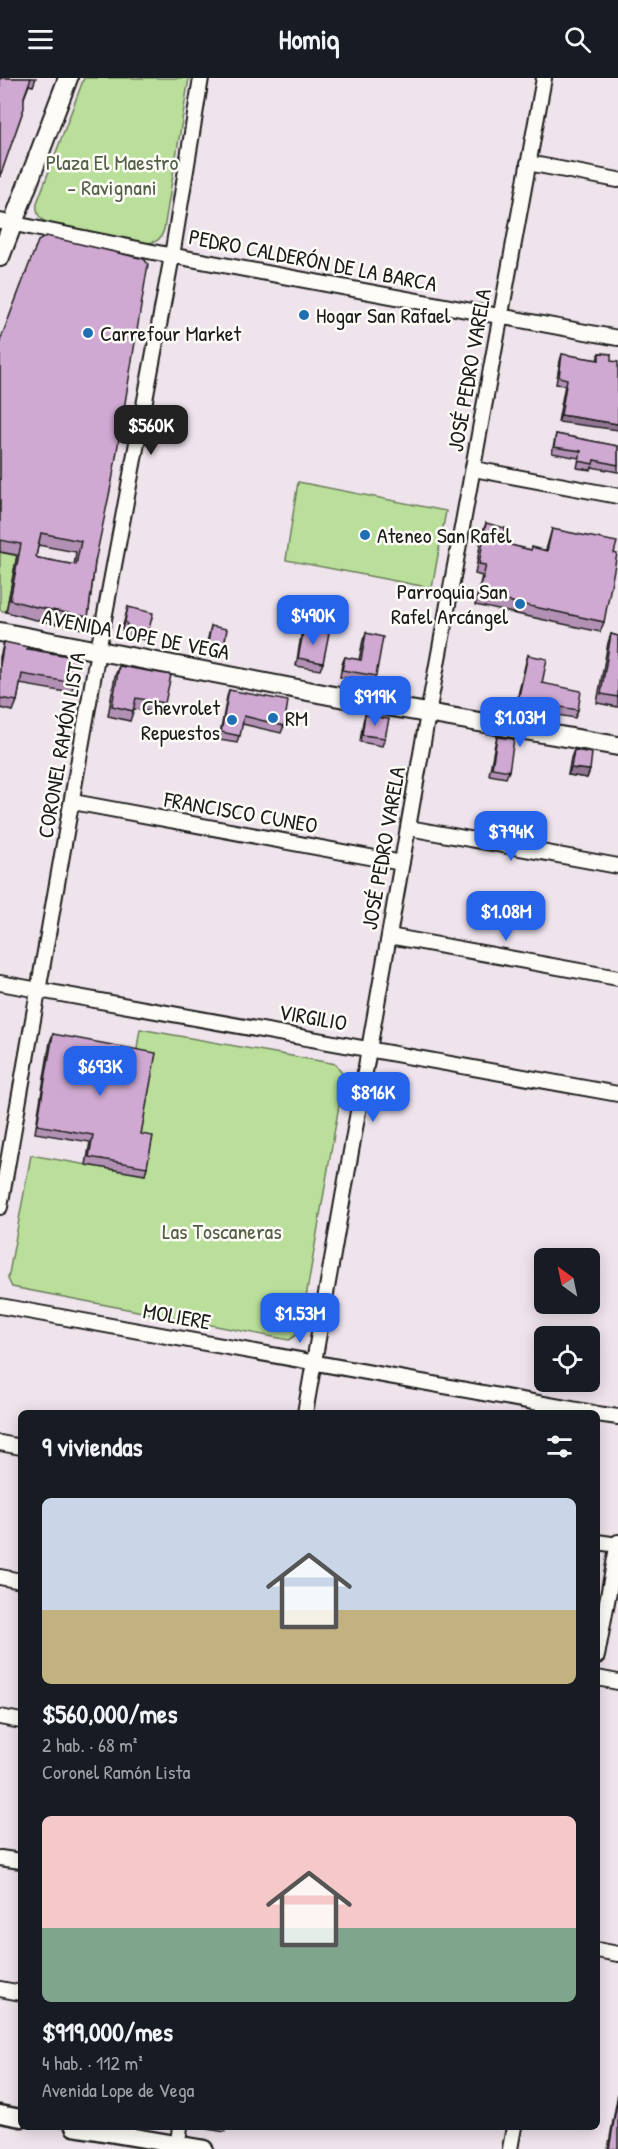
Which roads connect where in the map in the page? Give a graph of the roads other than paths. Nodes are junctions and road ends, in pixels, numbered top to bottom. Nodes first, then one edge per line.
1 (68, 78) edge
2 (201, 78) edge
3 (544, 78) edge
4 (528, 163) junction
5 (618, 180) edge
6 (6, 223) edge
7 (172, 255) junction
8 (0, 257) edge
9 (499, 316) junction
10 (618, 338) edge
11 (474, 469) junction
12 (618, 496) edge
13 (0, 632) edge
14 (98, 651) junction
15 (428, 714) junction
16 (618, 746) edge
17 (73, 802) junction
18 (409, 828) junction
19 (402, 863) junction
20 (618, 866) edge
21 (389, 936) junction
22 (618, 978) edge
23 (0, 983) edge
24 (38, 990) junction
25 (369, 1049) junction
26 (618, 1094) edge
27 (0, 1207) edge
28 (0, 1306) edge
29 (313, 1362) junction
30 (305, 1410) edge
31 (579, 1410) edge
32 (600, 1414) edge
33 (618, 1417) edge
34 (0, 1443) edge
35 (18, 1446) edge
36 (600, 1542) edge
37 (618, 1544) edge
38 (0, 1577) edge
39 (18, 1580) edge
40 (600, 1640) edge
41 (600, 1679) edge
42 (618, 1682) edge
43 (0, 1718) edge
44 (18, 1721) edge
45 (0, 1858) edge
46 (18, 1861) edge
47 (600, 1951) edge
48 (618, 1954) edge
49 (0, 1989) edge
50 (18, 1992) edge
51 (0, 2114) edge
52 (18, 2117) edge
53 (89, 2130) edge
54 (180, 2130) edge
55 (513, 2130) edge
56 (177, 2147) edge
57 (204, 2149) edge
58 (510, 2149) edge

1 - 6 main road
2 - 7 street, CORONEL RAMÓN LISTA
3 - 4 street, JOSÉ PEDRO VARELA
4 - 5 street
4 - 9 street, JOSÉ PEDRO VARELA
6 - 7 street, PEDRO CALDERÓN DE LA BARCA
6 - 8 main road
7 - 9 street, PEDRO CALDERÓN DE LA BARCA
7 - 14 street, CORONEL RAMÓN LISTA
9 - 10 street, PEDRO CALDERÓN DE LA BARCA
9 - 11 street, JOSÉ PEDRO VARELA
11 - 12 street
11 - 15 street, JOSÉ PEDRO VARELA
13 - 14 main road, AVENIDA LOPE DE VEGA
14 - 15 main road, AVENIDA LOPE DE VEGA
14 - 17 street, CORONEL RAMÓN LISTA
15 - 16 main road, AVENIDA LOPE DE VEGA
15 - 18 street, JOSÉ PEDRO VARELA
17 - 19 street, FRANCISCO CUNEO
17 - 24 street, CORONEL RAMÓN LISTA
18 - 19 street, JOSÉ PEDRO VARELA
18 - 20 street
19 - 21 street, JOSÉ PEDRO VARELA
21 - 22 street
21 - 25 street, JOSÉ PEDRO VARELA
23 - 24 street, VIRGILIO
24 - 25 street, VIRGILIO
24 - 27 street, CORONEL RAMÓN LISTA
25 - 26 street, VIRGILIO
25 - 29 street, JOSÉ PEDRO VARELA
28 - 29 street, MOLIERE
29 - 30 street, JOSÉ PEDRO VARELA
29 - 31 street, MOLIERE
32 - 33 street, MOLIERE
34 - 35 street
36 - 37 street
37 - 40 street
38 - 39 street
41 - 42 street
43 - 44 street
45 - 46 street
47 - 48 street
49 - 50 street
51 - 52 street
53 - 56 street
54 - 56 street
55 - 58 street
56 - 57 street

